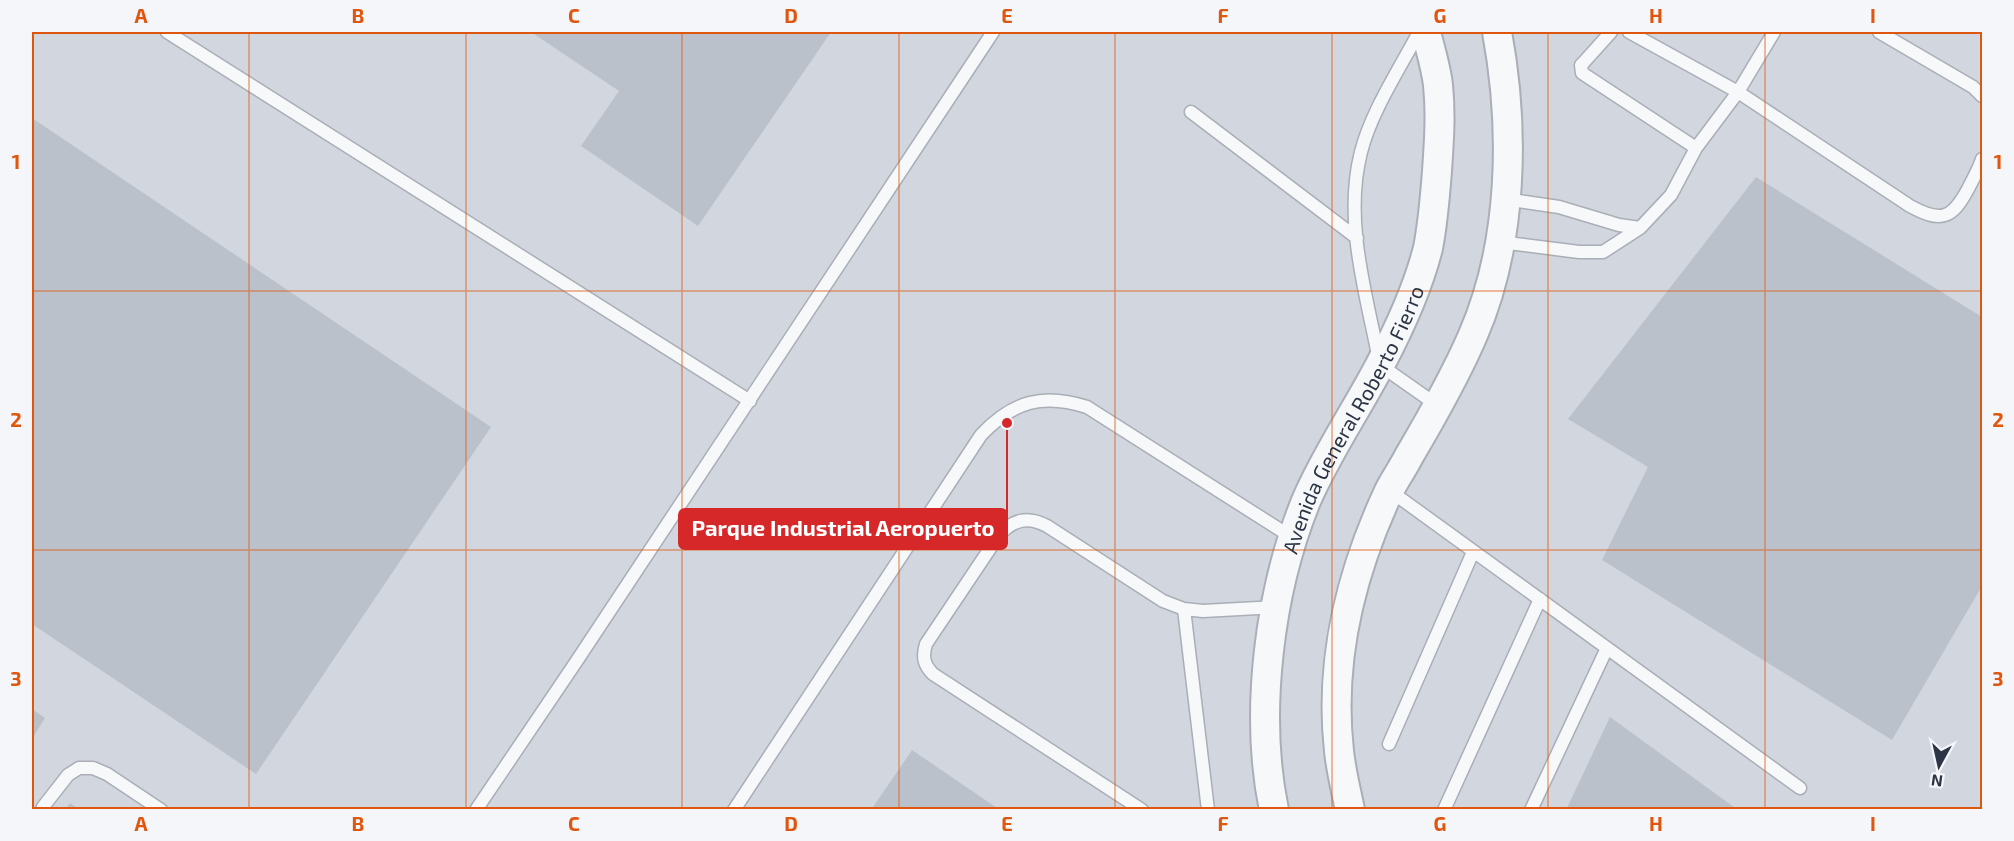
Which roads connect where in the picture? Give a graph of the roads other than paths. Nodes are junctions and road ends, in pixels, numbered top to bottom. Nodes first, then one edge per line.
1 (167, 32) edge
2 (993, 32) edge
3 (1419, 32) edge
4 (1426, 32) edge
5 (1497, 32) edge
6 (1611, 32) edge
7 (1629, 32) edge
8 (1774, 32) edge
9 (1879, 32) edge
10 (1738, 92) junction
11 (1983, 96) edge
12 (1191, 112) dead end
13 (1696, 148) junction
14 (1983, 159) edge
15 (1505, 199) junction
16 (1640, 228) junction
17 (1357, 238) junction
18 (1500, 242) junction
19 (1380, 365) junction
20 (750, 401) junction
21 (1437, 405) junction
22 (1389, 490) junction
23 (1294, 539) junction
24 (1473, 552) junction
25 (1540, 599) junction
26 (1276, 608) junction
27 (1184, 609) junction
28 (1608, 648) junction
29 (1389, 744) dead end
30 (1800, 788) dead end
31 (43, 807) dead end
32 (161, 810) edge
33 (476, 810) edge
34 (734, 810) edge
35 (1142, 810) edge
36 (1208, 810) edge
37 (1274, 810) edge
38 (1350, 810) edge
39 (1444, 810) edge
40 (1531, 810) edge

1 - 20 lane
2 - 20 lane
3 - 17 lane
4 - 19 street, Avenida General Roberto Fierro
5 - 15 street
6 - 13 lane
7 - 10 lane
8 - 10 lane
9 - 11 lane
10 - 13 lane
10 - 14 lane
12 - 17 lane
13 - 16 lane
15 - 16 lane
15 - 18 street
16 - 18 lane
17 - 19 lane
18 - 21 street
19 - 21 lane
19 - 23 street, Avenida General Roberto Fierro
20 - 33 lane
21 - 22 street
22 - 24 lane
22 - 38 street
23 - 26 street, Avenida General Roberto Fierro
23 - 34 lane
24 - 25 lane
24 - 29 lane
25 - 28 lane
25 - 39 lane
26 - 27 lane
26 - 37 street, Avenida General Roberto Fierro
27 - 35 lane
27 - 36 lane
28 - 30 lane
28 - 40 lane
31 - 32 lane

